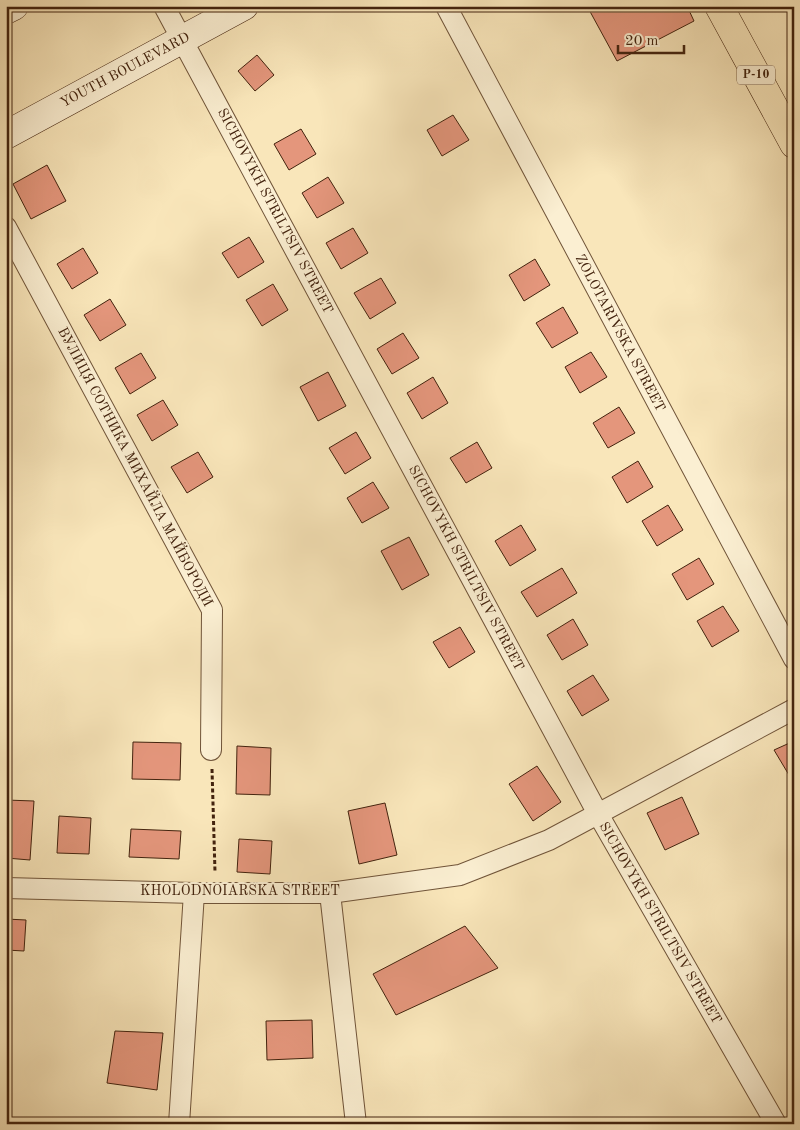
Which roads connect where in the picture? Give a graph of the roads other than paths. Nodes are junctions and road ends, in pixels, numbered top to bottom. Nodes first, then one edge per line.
1 (14, 6) edge
2 (164, 6) edge
3 (244, 6) edge
4 (446, 6) edge
5 (719, 6) edge
6 (6, 10) edge
7 (183, 39) junction
8 (6, 135) edge
9 (794, 144) edge
10 (6, 227) edge
11 (794, 659) edge
12 (794, 709) edge
13 (211, 750) road end
14 (598, 814) junction
15 (6, 888) edge
16 (194, 893) junction
17 (330, 893) junction
18 (179, 1124) edge
19 (356, 1124) edge
20 (776, 1124) edge

1 - 6 main road
2 - 7 street, SICHOVYKH STRILTSIV STREET
3 - 7 main road, YOUTH BOULEVARD
4 - 11 street, ZOLOTARIVSKA STREET
5 - 9 main road, Р-10
7 - 8 main road, YOUTH BOULEVARD
7 - 14 street, SICHOVYKH STRILTSIV STREET
10 - 13 street, ВУЛИЦЯ СОТНИКА МИХАЙЛА МАЙБОРОДИ
12 - 14 street, KHOLODNOIARSKA STREET
14 - 17 street, KHOLODNOIARSKA STREET
14 - 20 street, SICHOVYKH STRILTSIV STREET
15 - 16 street, KHOLODNOIARSKA STREET
16 - 17 street, KHOLODNOIARSKA STREET
16 - 18 street
17 - 19 street

